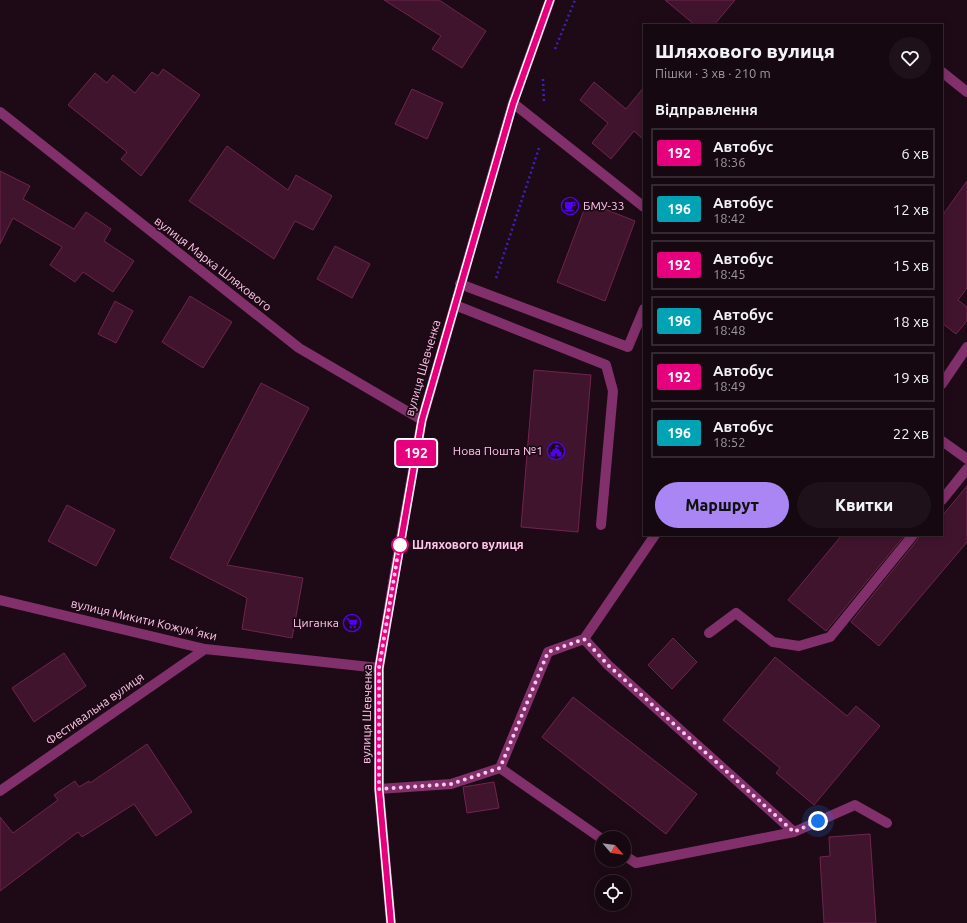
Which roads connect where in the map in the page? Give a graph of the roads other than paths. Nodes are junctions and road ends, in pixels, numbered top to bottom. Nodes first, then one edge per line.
1 (550, 0) edge
2 (943, 73) edge
3 (967, 92) edge
4 (513, 104) junction
5 (0, 112) edge
6 (643, 206) edge
7 (460, 284) junction
8 (455, 305) junction
9 (643, 310) edge
10 (967, 347) edge
11 (943, 383) edge
12 (422, 420) junction
13 (943, 442) edge
14 (967, 459) edge
15 (967, 469) edge
16 (943, 499) edge
17 (601, 525) dead end
18 (654, 536) edge
19 (912, 536) edge
20 (0, 600) edge
21 (709, 633) dead end
22 (584, 639) junction
23 (205, 649) junction
24 (379, 668) junction
25 (500, 768) junction
26 (379, 789) junction
27 (0, 791) edge
28 (887, 823) dead end
29 (794, 832) junction
30 (595, 834) edge
31 (631, 860) edge
32 (391, 923) edge

1 - 4 street, вулиця Шевченка
2 - 3 street
4 - 6 street
4 - 7 street, вулиця Шевченка
5 - 12 street, вулиця Марка Шляхового
7 - 8 street, вулиця Шевченка
7 - 9 street
8 - 12 street, вулиця Шевченка
8 - 17 street
10 - 11 street
12 - 24 street, вулиця Шевченка
13 - 14 street
15 - 16 street
18 - 22 street
19 - 21 street
20 - 23 street, вулиця Микити Кожумʼяки
22 - 25 street
22 - 29 street
23 - 24 street, вулиця Микити Кожумʼяки
23 - 27 street, Фестивальна вулиця
24 - 26 street, вулиця Шевченка
25 - 26 street
25 - 30 street
26 - 32 street, вулиця Шевченка
28 - 29 street
29 - 31 street

